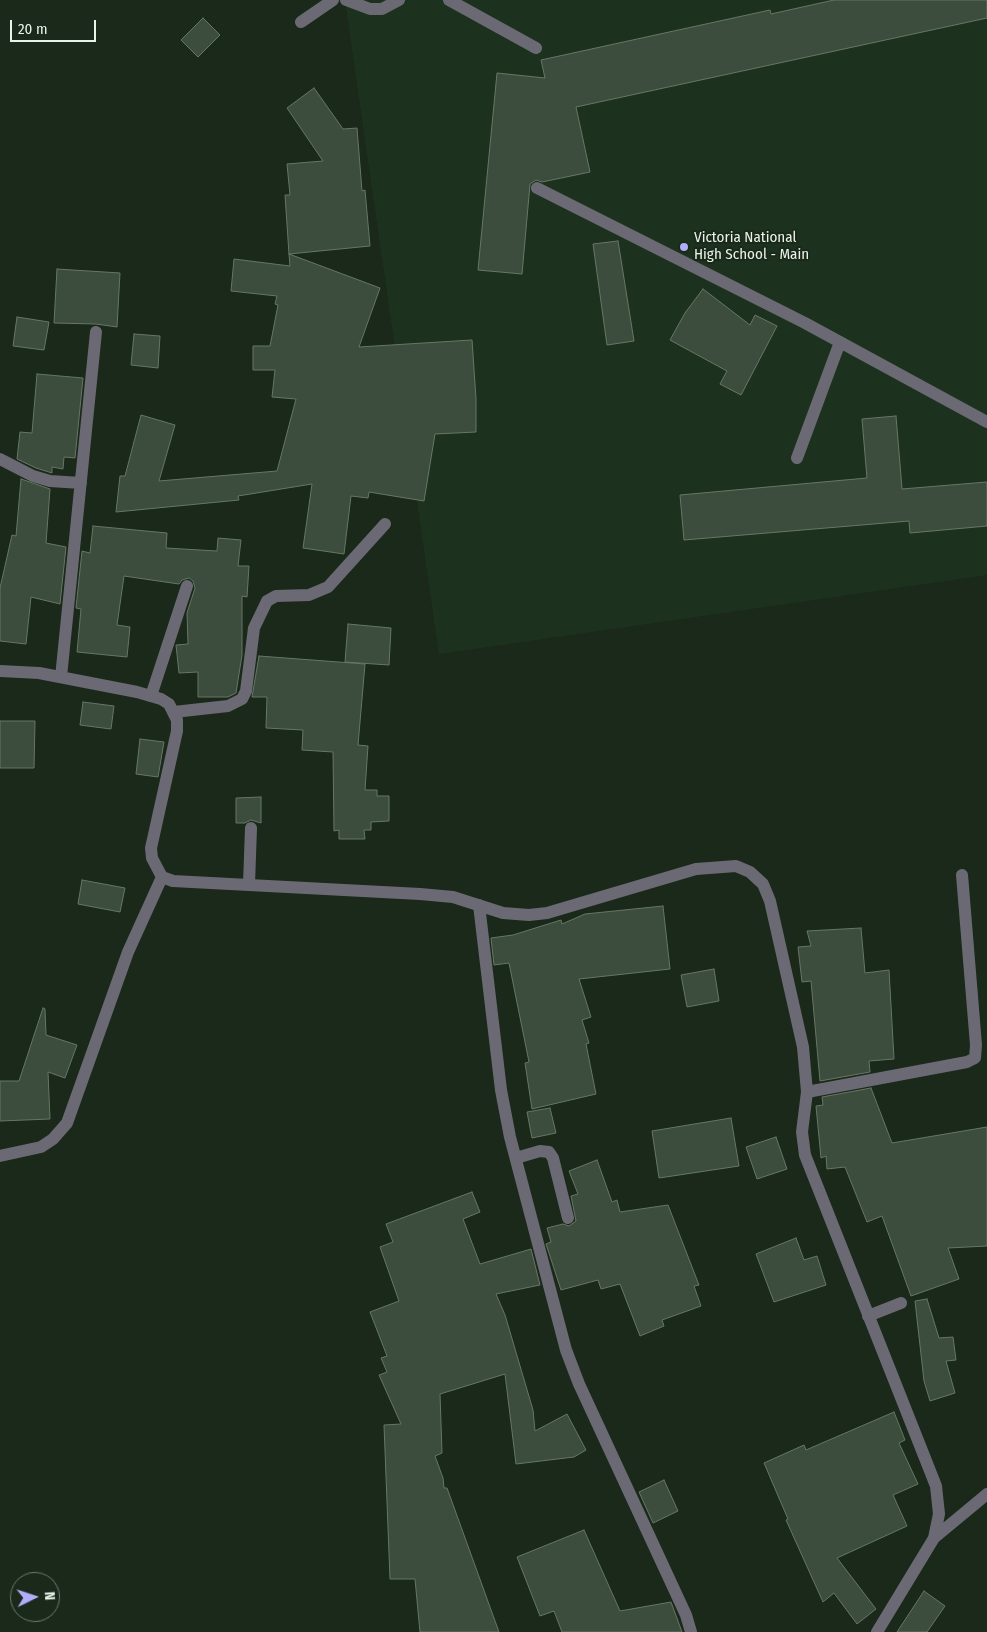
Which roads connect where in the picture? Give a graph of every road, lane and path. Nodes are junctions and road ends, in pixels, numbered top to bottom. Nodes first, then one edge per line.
1 (333, 0) edge
2 (346, 0) edge
3 (399, 0) edge
4 (449, 0) edge
5 (301, 22) dead end
6 (536, 48) dead end
7 (537, 188) dead end
8 (96, 332) dead end
9 (840, 342) junction
10 (987, 422) edge
11 (797, 458) dead end
12 (0, 459) edge
13 (81, 483) junction
14 (385, 524) dead end
15 (187, 586) dead end
16 (0, 671) edge
17 (62, 677) junction
18 (151, 696) junction
19 (174, 712) junction
20 (251, 828) dead end
21 (962, 875) dead end
22 (162, 877) junction
23 (249, 884) junction
24 (478, 905) junction
25 (806, 1092) junction
26 (0, 1156) edge
27 (516, 1158) junction
28 (568, 1218) dead end
29 (901, 1303) dead end
30 (868, 1316) junction
31 (987, 1494) edge
32 (934, 1538) junction
33 (691, 1632) edge
34 (877, 1632) edge

1 - 5 street
2 - 3 street
4 - 6 street
7 - 9 street
8 - 13 street
9 - 10 street
9 - 11 street
12 - 13 street
13 - 17 street
14 - 19 street
15 - 18 street
16 - 17 street
17 - 18 street
18 - 19 street
19 - 22 street
20 - 23 street
21 - 25 street
22 - 23 street
22 - 26 street
23 - 24 street
24 - 25 street
24 - 27 street
25 - 30 street
27 - 28 street
27 - 33 street
29 - 30 street
30 - 32 street
31 - 32 street
32 - 34 street

